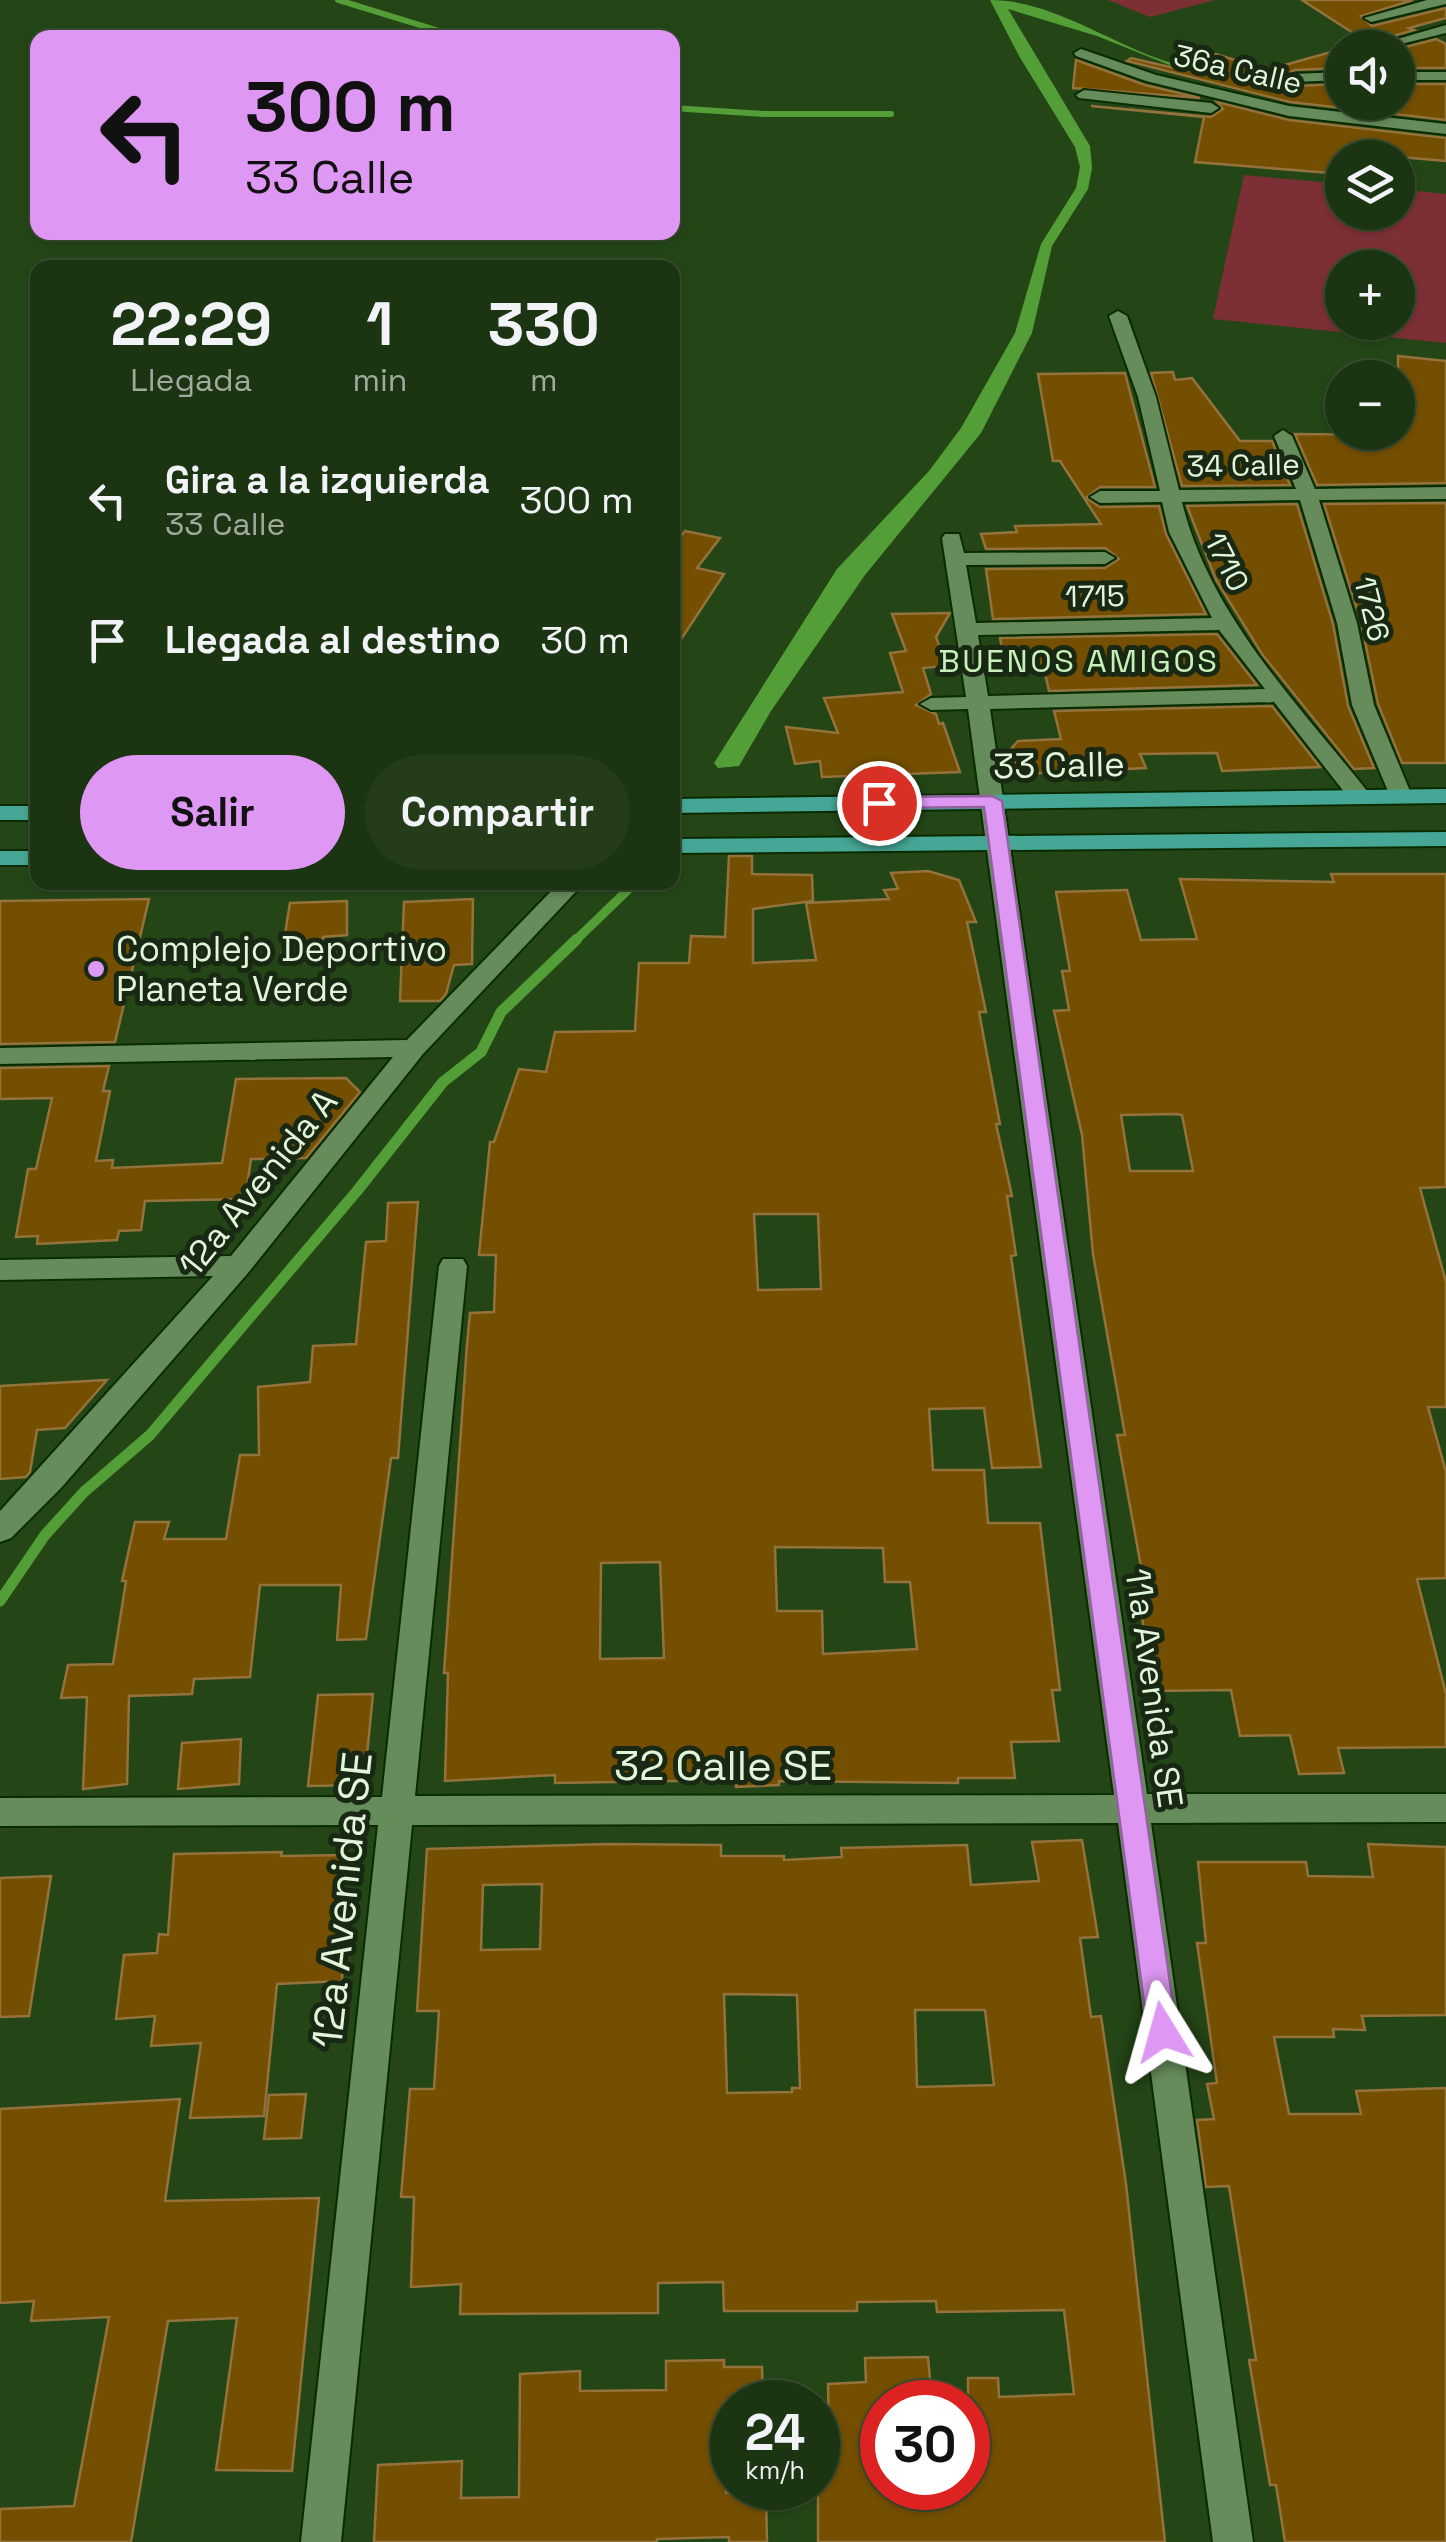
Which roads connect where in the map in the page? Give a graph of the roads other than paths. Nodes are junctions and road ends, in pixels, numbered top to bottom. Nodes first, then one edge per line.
1 (1444, 0) edge
2 (1370, 18) dead end
3 (1446, 29) edge
4 (1415, 37) edge
5 (1081, 53) dead end
6 (1415, 76) edge
7 (1446, 76) edge
8 (1325, 77) edge
9 (1294, 78) dead end
10 (1084, 94) dead end
11 (1262, 105) junction
12 (1446, 129) edge
13 (1118, 316) dead end
14 (1283, 436) dead end
15 (1446, 493) edge
16 (1308, 494) junction
17 (1170, 496) junction
18 (1100, 497) dead end
19 (1105, 558) dead end
20 (1225, 624) junction
21 (966, 629) junction
22 (1281, 694) junction
23 (977, 702) junction
24 (931, 704) dead end
25 (1360, 796) junction
26 (1401, 796) junction
27 (1446, 796) edge
28 (992, 801) junction
29 (680, 806) edge
30 (0, 813) edge
31 (30, 813) edge
32 (1446, 839) edge
33 (1000, 844) junction
34 (680, 846) edge
35 (0, 858) edge
36 (30, 858) edge
37 (566, 890) edge
38 (414, 1048) junction
39 (0, 1056) edge
40 (238, 1266) junction
41 (453, 1266) dead end
42 (0, 1270) edge
43 (0, 1530) edge
44 (1446, 1808) edge
45 (1132, 1809) junction
46 (396, 1811) junction
47 (0, 1812) edge
48 (321, 2542) edge
49 (1233, 2542) edge

1 - 2 street
3 - 4 street
5 - 11 street, 36a Calle
6 - 7 street
8 - 9 street
10 - 11 street
11 - 12 street, 36a Calle
13 - 17 street, 1710
14 - 16 street, 1726
15 - 16 street, 34 Calle
16 - 17 street, 34 Calle
16 - 26 street, 1726
17 - 18 street, 34 Calle
17 - 20 street, 1710
19 - 21 street, 11a Avenida SE
20 - 21 street, 1715
20 - 22 street, 1710
21 - 23 street, 11a Avenida SE
22 - 23 street
22 - 25 street, 1710
23 - 24 street
23 - 28 street, 11a Avenida SE
25 - 26 main road, 33 Calle
25 - 28 main road, 33 Calle
26 - 27 main road, 33 Calle
28 - 29 main road, 33 Calle
28 - 33 street, 11a Avenida SE
30 - 31 main road
32 - 33 main road
33 - 34 main road
33 - 45 street, 11a Avenida SE
35 - 36 main road
37 - 38 street, 12a Avenida A
38 - 39 street
38 - 40 street, 12a Avenida A
40 - 42 street
40 - 43 street, 12a Avenida A
41 - 46 street, 12a Avenida SE
44 - 45 street, 32 Calle SE
45 - 46 street, 32 Calle SE
45 - 49 street, 11a Avenida SE
46 - 47 street, 32 Calle SE
46 - 48 street, 12a Avenida SE

